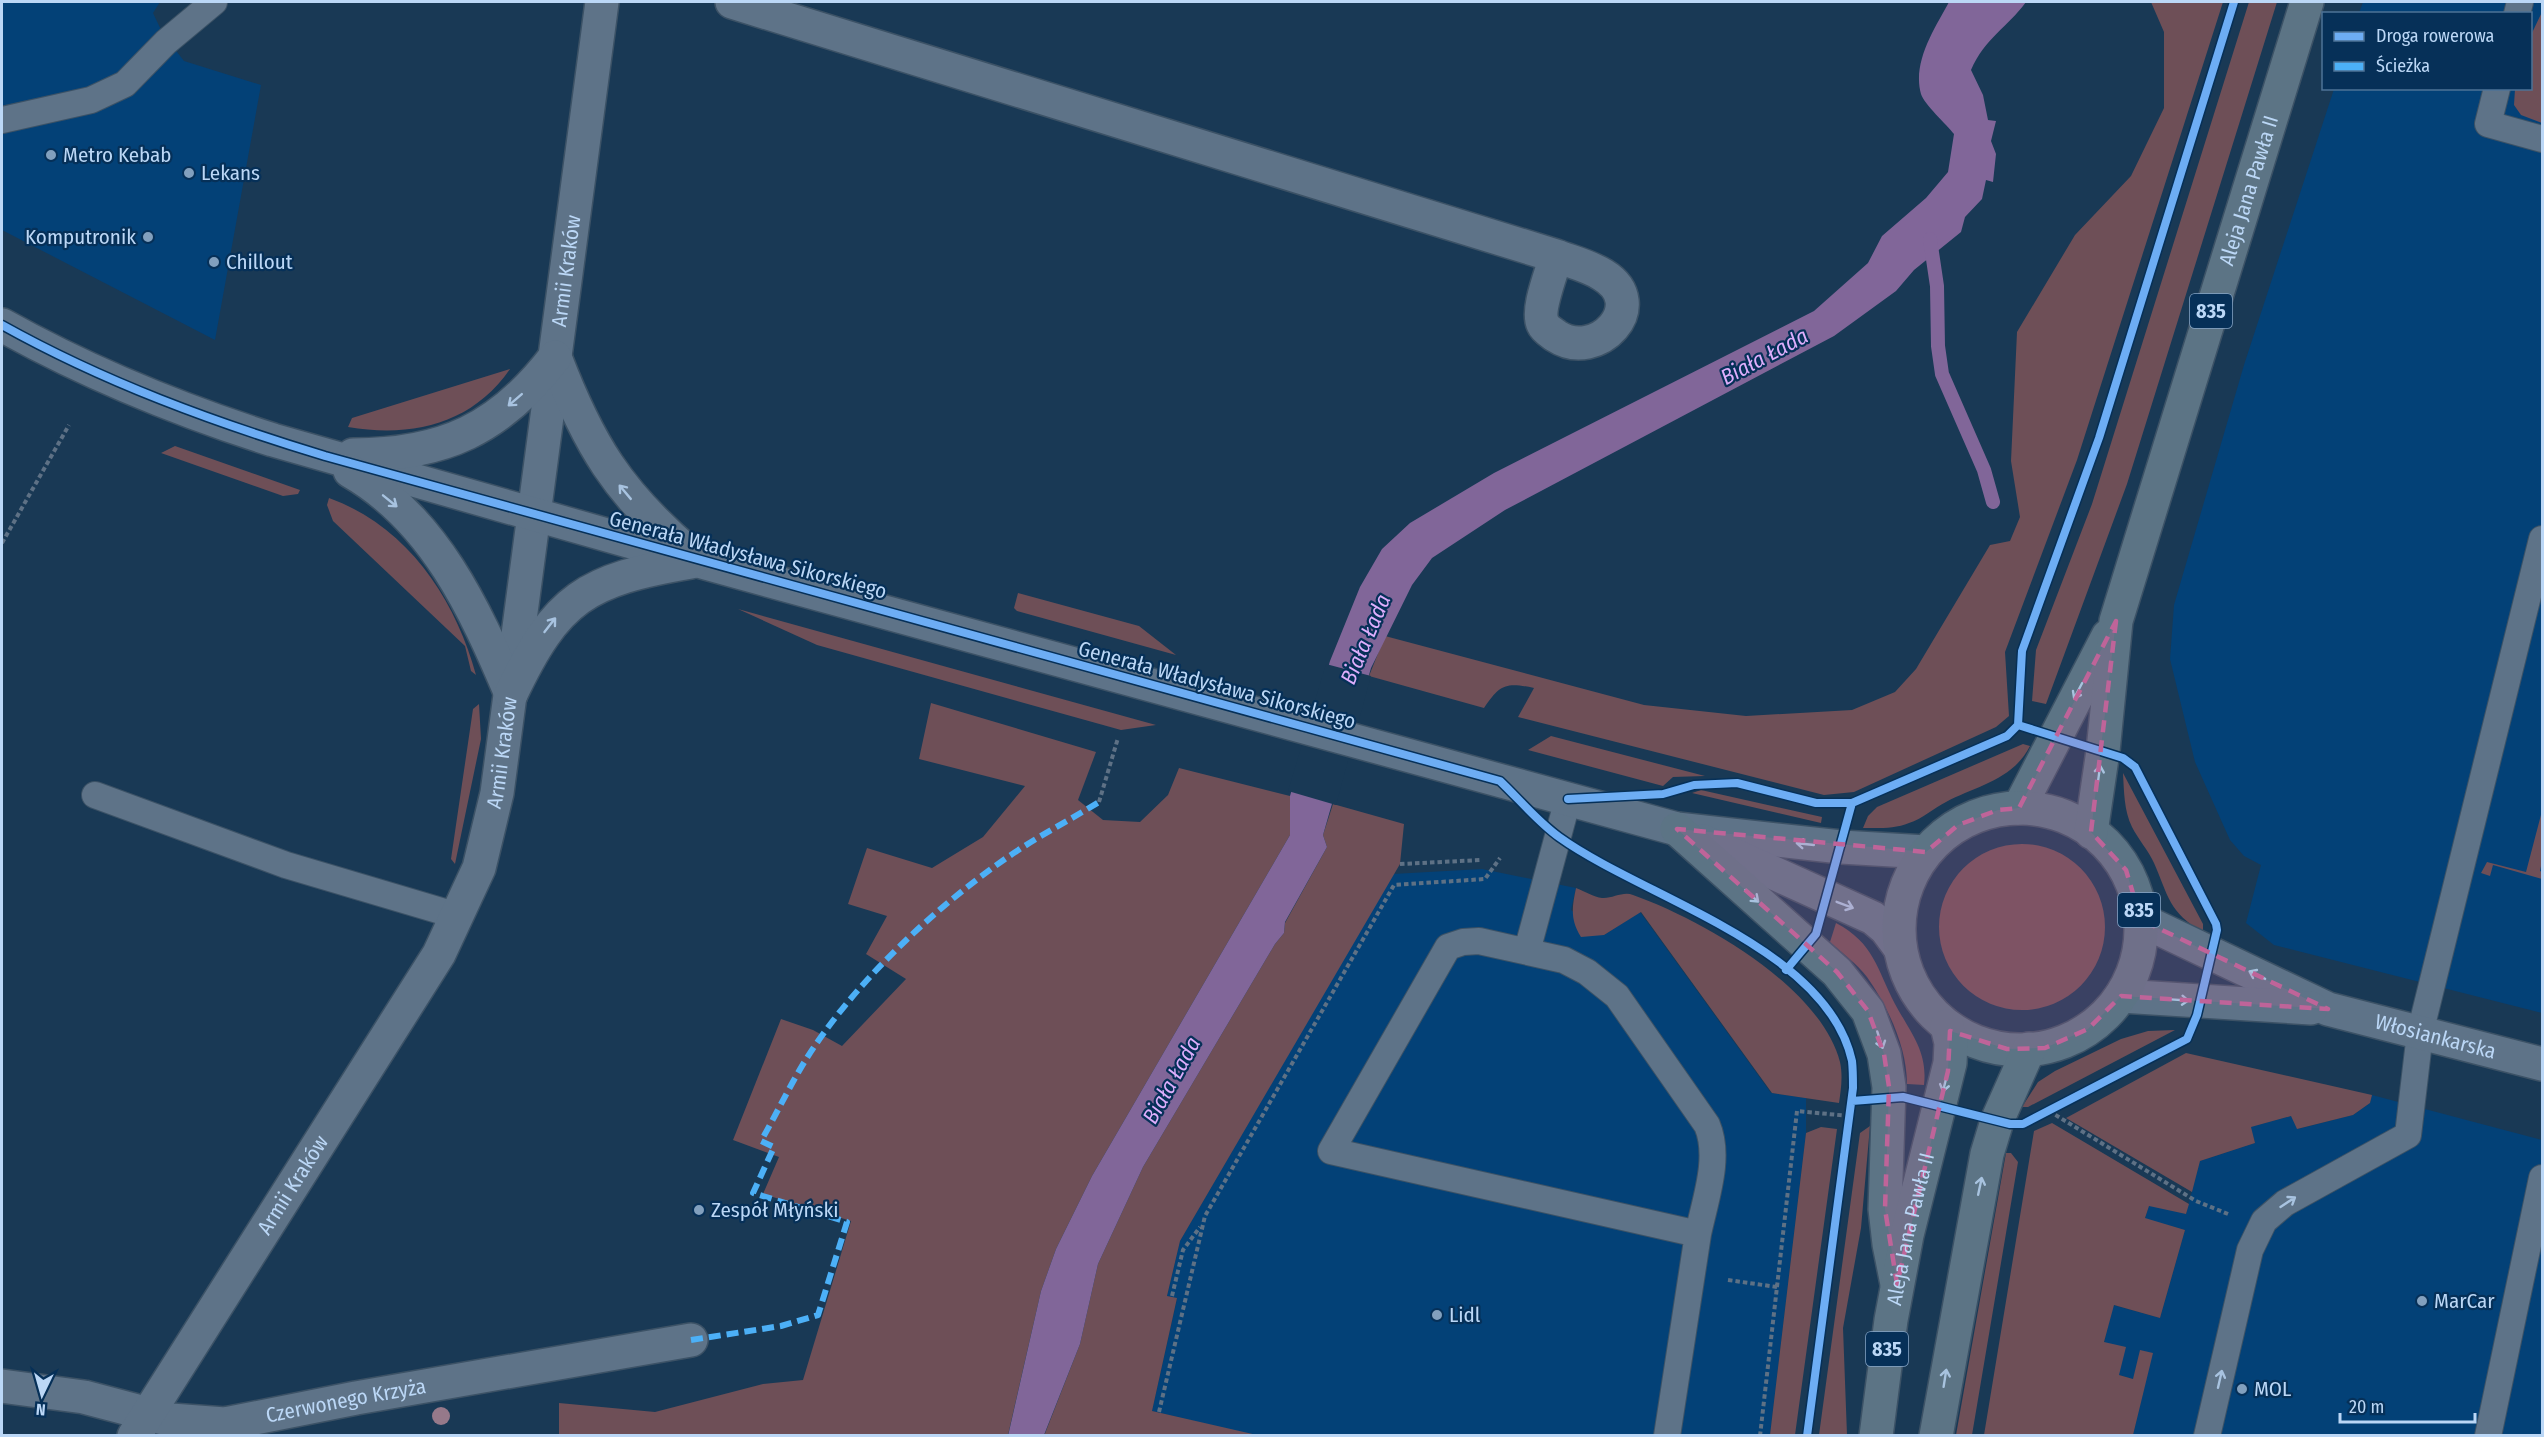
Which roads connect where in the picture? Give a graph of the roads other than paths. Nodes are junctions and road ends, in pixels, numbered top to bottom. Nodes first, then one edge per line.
1 (214, 2) edge
2 (602, 2) edge
3 (732, 2) edge
4 (2307, 2) edge
5 (2496, 90) edge
6 (2, 120) edge
7 (2542, 139) edge
8 (1556, 256) dead end
9 (2, 325) edge
10 (555, 357) junction
11 (325, 456) junction
12 (534, 514) junction
13 (2541, 552) edge
14 (698, 561) junction
15 (2116, 621) junction
16 (511, 694) junction
17 (94, 795) dead end
18 (1568, 800) junction
19 (2019, 808) junction
20 (1677, 829) junction
21 (2091, 832) junction
22 (1926, 852) junction
23 (458, 916) junction
24 (2141, 921) junction
25 (1900, 948) junction
26 (1527, 951) junction
27 (2121, 996) junction
28 (2328, 1009) junction
29 (1947, 1026) junction
30 (2420, 1033) junction
31 (2029, 1049) junction
32 (2542, 1064) edge
33 (2542, 1178) edge
34 (1698, 1234) junction
35 (1897, 1284) junction
36 (691, 1340) dead end
37 (2, 1386) edge
38 (141, 1426) edge
39 (1667, 1436) edge
40 (1876, 1436) edge
41 (1936, 1436) edge
42 (2207, 1436) edge
43 (2488, 1436) edge

1 - 6 lane
2 - 10 street, Armii Kraków
3 - 8 street
4 - 15 main road, Aleja Jana Pawła II / 835
5 - 7 lane
9 - 11 street, Generała Władysława Sikorskiego
10 -> 11 street
10 - 12 street, Armii Kraków
14 -> 10 street
11 - 12 street, Generała Władysława Sikorskiego
11 -> 16 street
12 - 14 street, Generała Władysława Sikorskiego
12 - 16 street, Armii Kraków
13 - 30 lane
16 -> 14 street
14 - 18 street, Generała Władysława Sikorskiego
15 -> 19 main road, Aleja Jana Pawła II / 835
21 -> 15 main road, Aleja Jana Pawła II / 835
16 - 23 street, Armii Kraków
17 - 23 lane
18 - 20 street, Generała Władysława Sikorskiego
18 - 26 lane
19 - 21 main road, 835
19 - 22 main road, 835
22 -> 20 street, Generała Władysława Sikorskiego
20 -> 25 street, Generała Władysława Sikorskiego
20 -> 35 main road
21 - 24 main road, 835
22 - 25 main road, 835
23 - 38 street, Armii Kraków
24 - 27 main road, 835
28 -> 24 street, Włosiankarska
25 - 29 main road, 835
26 - 34 lane
26 - 34 lane
27 -> 28 street, Włosiankarska
27 - 31 main road, 835
28 - 30 street, Włosiankarska
29 - 31 main road, 835
29 -> 35 main road, Aleja Jana Pawła II / 835
30 - 32 street, Włosiankarska
42 -> 30 lane
41 -> 31 main road
33 - 43 lane
34 - 39 lane
35 - 40 main road, Aleja Jana Pawła II / 835
36 - 38 street, Czerwonego Krzyża
37 - 38 street, Czerwonego Krzyża

